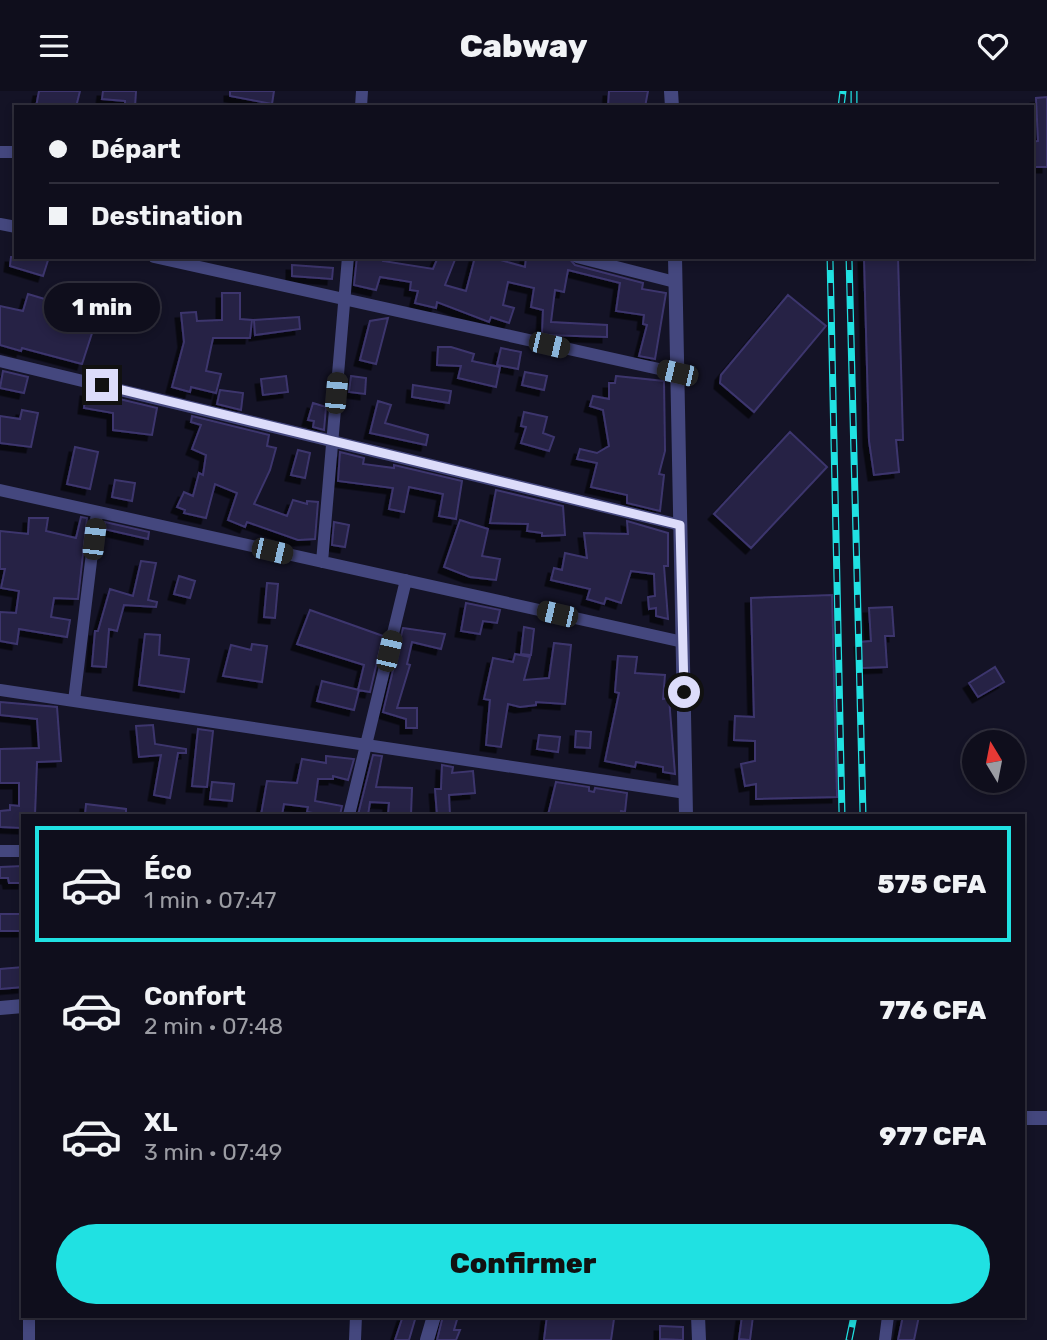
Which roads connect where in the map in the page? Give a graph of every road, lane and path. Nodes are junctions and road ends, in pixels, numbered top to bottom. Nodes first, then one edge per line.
1 (163, 259) edge
2 (348, 259) edge
3 (585, 259) edge
4 (675, 259) edge
5 (675, 282) junction
6 (344, 299) junction
7 (0, 361) edge
8 (677, 373) junction
9 (332, 440) junction
10 (0, 490) edge
11 (97, 512) junction
12 (680, 525) junction
13 (322, 562) junction
14 (406, 580) junction
15 (683, 642) junction
16 (0, 690) edge
17 (74, 701) junction
18 (366, 745) junction
19 (686, 793) junction
20 (349, 814) edge
21 (686, 814) edge
22 (0, 851) edge
23 (21, 851) edge
24 (21, 1006) edge
25 (0, 1008) edge
26 (1025, 1118) edge
27 (1047, 1118) edge
28 (29, 1318) edge
29 (356, 1318) edge
30 (433, 1318) edge
31 (698, 1318) edge
32 (888, 1318) edge
33 (29, 1340) edge
34 (355, 1340) edge
35 (427, 1340) edge
36 (699, 1340) edge
37 (886, 1340) edge

1 - 6 street
2 - 6 street
3 - 5 street
4 - 5 street
5 - 8 street
6 - 8 street
6 - 9 street
7 - 9 street
8 - 12 street
9 - 12 street
9 - 13 street
10 - 11 street
11 - 13 street
11 - 17 street
12 - 15 street
13 - 14 street
14 - 15 street
14 - 18 street
15 - 19 street
16 - 17 street
17 - 18 street
18 - 19 street
18 - 20 street
19 - 21 street
22 - 23 street
24 - 25 street
26 - 27 street
28 - 33 street
29 - 34 street
30 - 35 street
31 - 36 street
32 - 37 street

